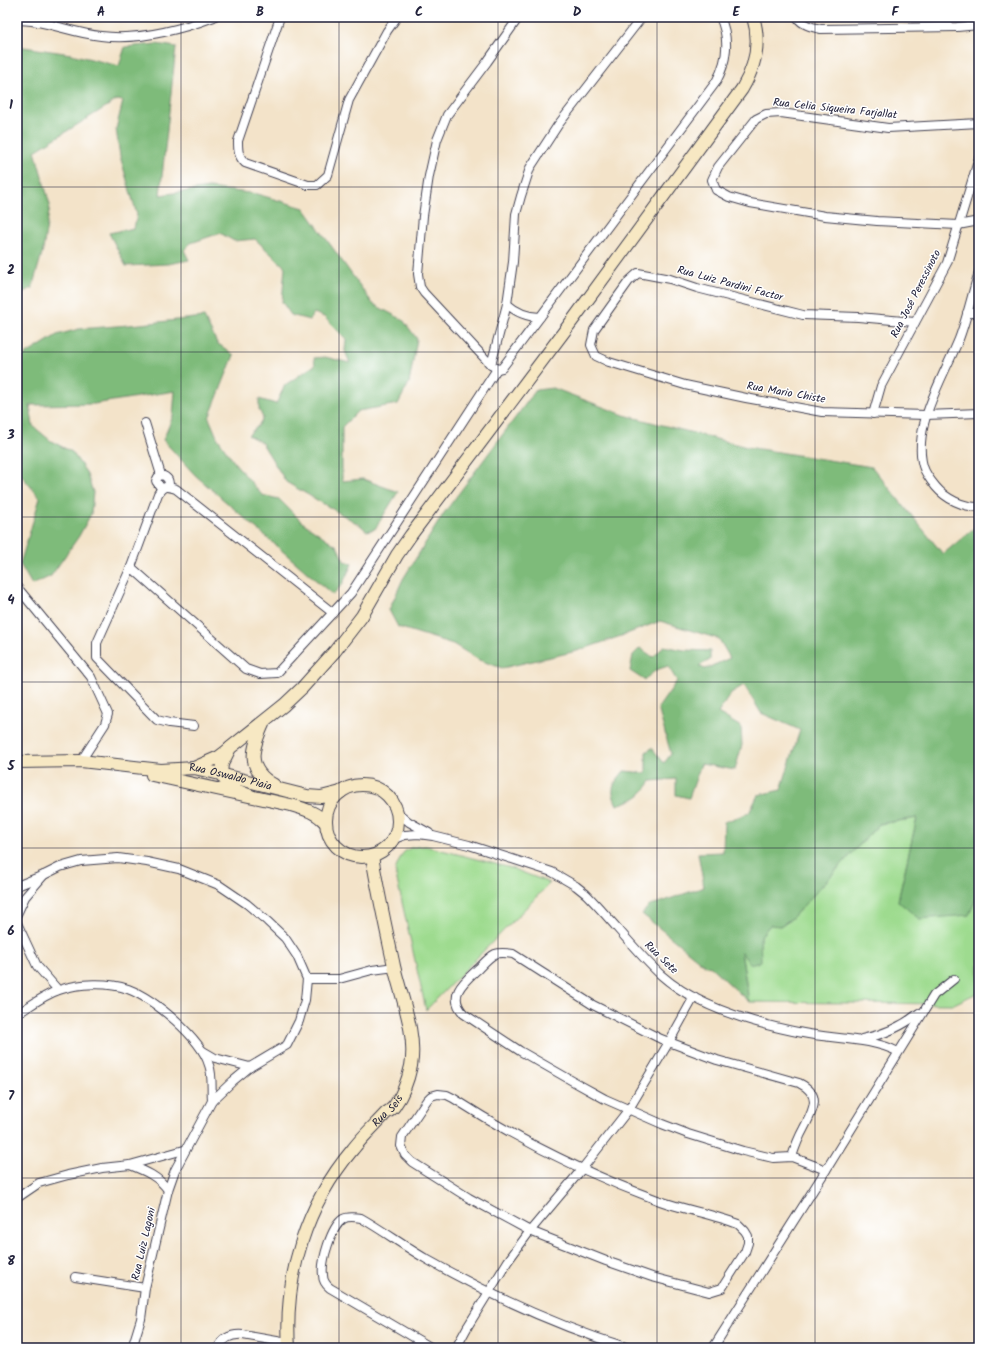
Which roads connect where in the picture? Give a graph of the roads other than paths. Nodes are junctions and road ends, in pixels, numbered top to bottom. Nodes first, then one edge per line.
1 (214, 17) edge
2 (280, 17) edge
3 (398, 17) edge
4 (519, 17) edge
5 (642, 17) edge
6 (720, 17) edge
7 (754, 17) edge
8 (797, 17) edge
9 (17, 20) edge
10 (979, 24) edge
11 (979, 122) edge
12 (979, 158) edge
13 (979, 221) edge
14 (958, 225) junction
15 (979, 272) edge
16 (507, 304) junction
17 (967, 313) junction
18 (979, 313) edge
19 (540, 318) junction
20 (915, 322) junction
21 (596, 356) joint
22 (494, 367) junction
23 (979, 413) edge
24 (873, 414) junction
25 (926, 414) junction
26 (145, 423) dead end
27 (165, 487) junction
28 (979, 507) edge
29 (131, 567) junction
30 (17, 587) edge
31 (333, 613) junction
32 (265, 719) junction
33 (194, 726) dead end
34 (230, 748) junction
35 (81, 761) junction
36 (17, 762) edge
37 (119, 766) junction
38 (194, 768) junction
39 (221, 774) junction
40 (285, 790) junction
41 (340, 792) junction
42 (251, 796) junction
43 (397, 812) junction
44 (326, 823) junction
45 (433, 836) junction
46 (394, 839) junction
47 (372, 856) junction
48 (44, 875) junction
49 (17, 886) edge
50 (17, 914) edge
51 (17, 922) edge
52 (395, 967) junction
53 (307, 979) junction
54 (954, 979) dead end
55 (58, 990) junction
56 (694, 997) junction
57 (926, 1007) junction
58 (17, 1014) edge
59 (854, 1041) junction
60 (669, 1042) junction
61 (203, 1051) junction
62 (898, 1052) junction
63 (250, 1067) junction
64 (212, 1101) junction
65 (629, 1109) junction
66 (184, 1150) junction
67 (792, 1157) junction
68 (130, 1165) junction
69 (582, 1169) junction
70 (826, 1170) junction
71 (168, 1190) junction
72 (17, 1198) edge
73 (530, 1231) junction
74 (75, 1277) dead end
75 (146, 1288) junction
76 (488, 1292) junction
77 (288, 1346) edge
78 (132, 1348) edge
79 (218, 1348) edge
80 (432, 1348) edge
81 (456, 1348) edge
82 (629, 1348) edge
83 (713, 1348) edge

1 - 9 street
2 - 3 street
4 - 22 street
5 - 16 street
6 - 19 street
7 - 32 street
8 - 10 street
11 - 14 street, Rua Celia Siqueira Farjallat
12 - 14 street, Rua José Peressinoto
13 - 14 street, Rua Celia Siqueira Farjallat
14 - 20 street, Rua José Peressinoto
15 - 17 street
16 - 19 street
16 - 22 street
17 - 18 street
17 - 25 street
19 - 22 street
20 - 21 street, Rua Luiz Pardini Factor
20 - 24 street, Rua José Peressinoto
21 - 24 street, Rua Mario Chiste
22 - 31 street
23 - 25 street, Rua Mario Chiste
24 - 25 street, Rua Mario Chiste
25 - 28 street
26 - 27 street
27 - 29 street
27 - 31 street
29 - 31 street
29 - 33 street
30 - 35 street
32 - 34 street
32 - 40 street
34 - 38 street
34 - 39 street
35 - 36 street, Rua Oswaldo Piaia
35 - 37 street, Rua Oswaldo Piaia
37 - 38 street, Rua Oswaldo Piaia
37 - 42 street, Rua Oswaldo Piaia
38 - 39 street, Rua Oswaldo Piaia
39 - 40 street, Rua Oswaldo Piaia
39 - 42 street
40 - 41 street, Rua Oswaldo Piaia
41 - 43 street
41 - 44 street
42 - 44 street, Rua Oswaldo Piaia
43 - 45 street, Rua Sete
43 - 46 street
44 - 47 street
45 - 46 street, Rua Sete
45 - 56 street, Rua Sete
46 - 47 street
47 - 52 street, Rua Seis
48 - 49 street
48 - 50 street
48 - 53 street
51 - 55 street
52 - 53 street
52 - 77 street, Rua Seis
53 - 63 street, Rua Luiz Lagoni
54 - 57 street
55 - 58 street
55 - 61 street
56 - 59 street, Rua Sete
56 - 60 street
57 - 59 street
57 - 62 street
59 - 62 street, Rua Sete
60 - 65 street
60 - 65 street
60 - 67 street
61 - 63 street
61 - 64 street
62 - 70 street
63 - 64 street, Rua Luiz Lagoni
64 - 66 street, Rua Luiz Lagoni
65 - 67 street
65 - 69 street
66 - 68 street
66 - 71 street, Rua Luiz Lagoni
67 - 70 street
68 - 71 street
68 - 72 street
69 - 73 street
69 - 73 street
69 - 73 street
70 - 83 street
71 - 75 street, Rua Luiz Lagoni
73 - 76 street
74 - 75 street
75 - 78 street, Rua Luiz Lagoni
76 - 80 street
76 - 81 street
76 - 82 street
77 - 79 street

